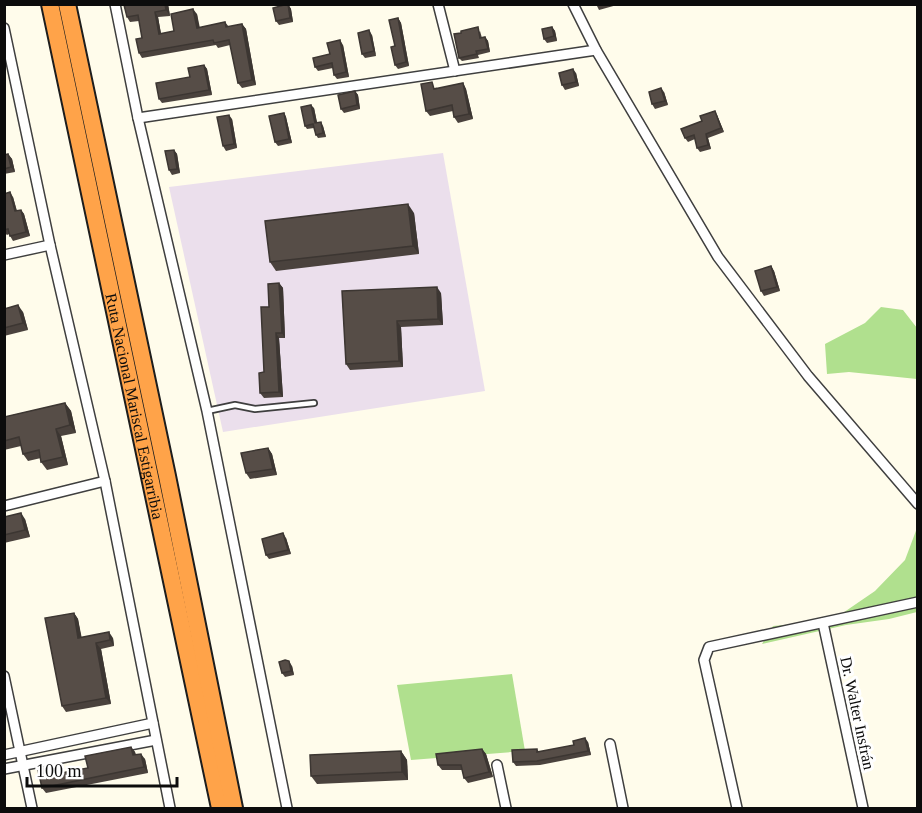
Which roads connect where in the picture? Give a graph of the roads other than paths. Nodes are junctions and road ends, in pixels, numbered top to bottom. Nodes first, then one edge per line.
1 (50, 4) edge
2 (67, 4) edge
3 (115, 4) edge
4 (438, 4) edge
5 (573, 4) edge
6 (4, 28) edge
7 (596, 50) junction
8 (7, 54) edge
9 (455, 71) junction
10 (138, 118) junction
11 (50, 245) junction
12 (4, 255) edge
13 (314, 403) dead end
14 (207, 411) junction
15 (105, 481) junction
16 (918, 504) edge
17 (4, 506) edge
18 (918, 602) edge
19 (823, 623) junction
20 (4, 676) edge
21 (153, 723) junction
22 (156, 740) junction
23 (610, 744) dead end
24 (21, 752) junction
25 (4, 755) edge
26 (23, 765) junction
27 (497, 765) dead end
28 (4, 769) edge
29 (32, 808) edge
30 (170, 808) edge
31 (220, 808) edge
32 (234, 808) edge
33 (287, 808) edge
34 (506, 808) edge
35 (623, 808) edge
36 (737, 808) edge
37 (863, 808) edge

1 - 31 highway, Ruta Nacional Mariscal Estigarribia
2 - 32 highway, Ruta Nacional Mariscal Estigarribia
3 - 10 street
4 - 9 street
5 - 7 street
6 - 8 street
7 - 9 street
7 - 16 street
8 - 11 street
9 - 10 street
10 - 14 street
11 - 12 street
11 - 15 street
13 - 14 lane
14 - 33 street
15 - 17 street
15 - 21 street
18 - 19 street
19 - 36 street
19 - 37 street, Dr. Walter Insfrán
20 - 24 street
21 - 22 street
21 - 24 street
22 - 26 street
22 - 30 street
23 - 35 street
24 - 25 street
24 - 26 street
26 - 28 street
26 - 29 street
27 - 34 street

